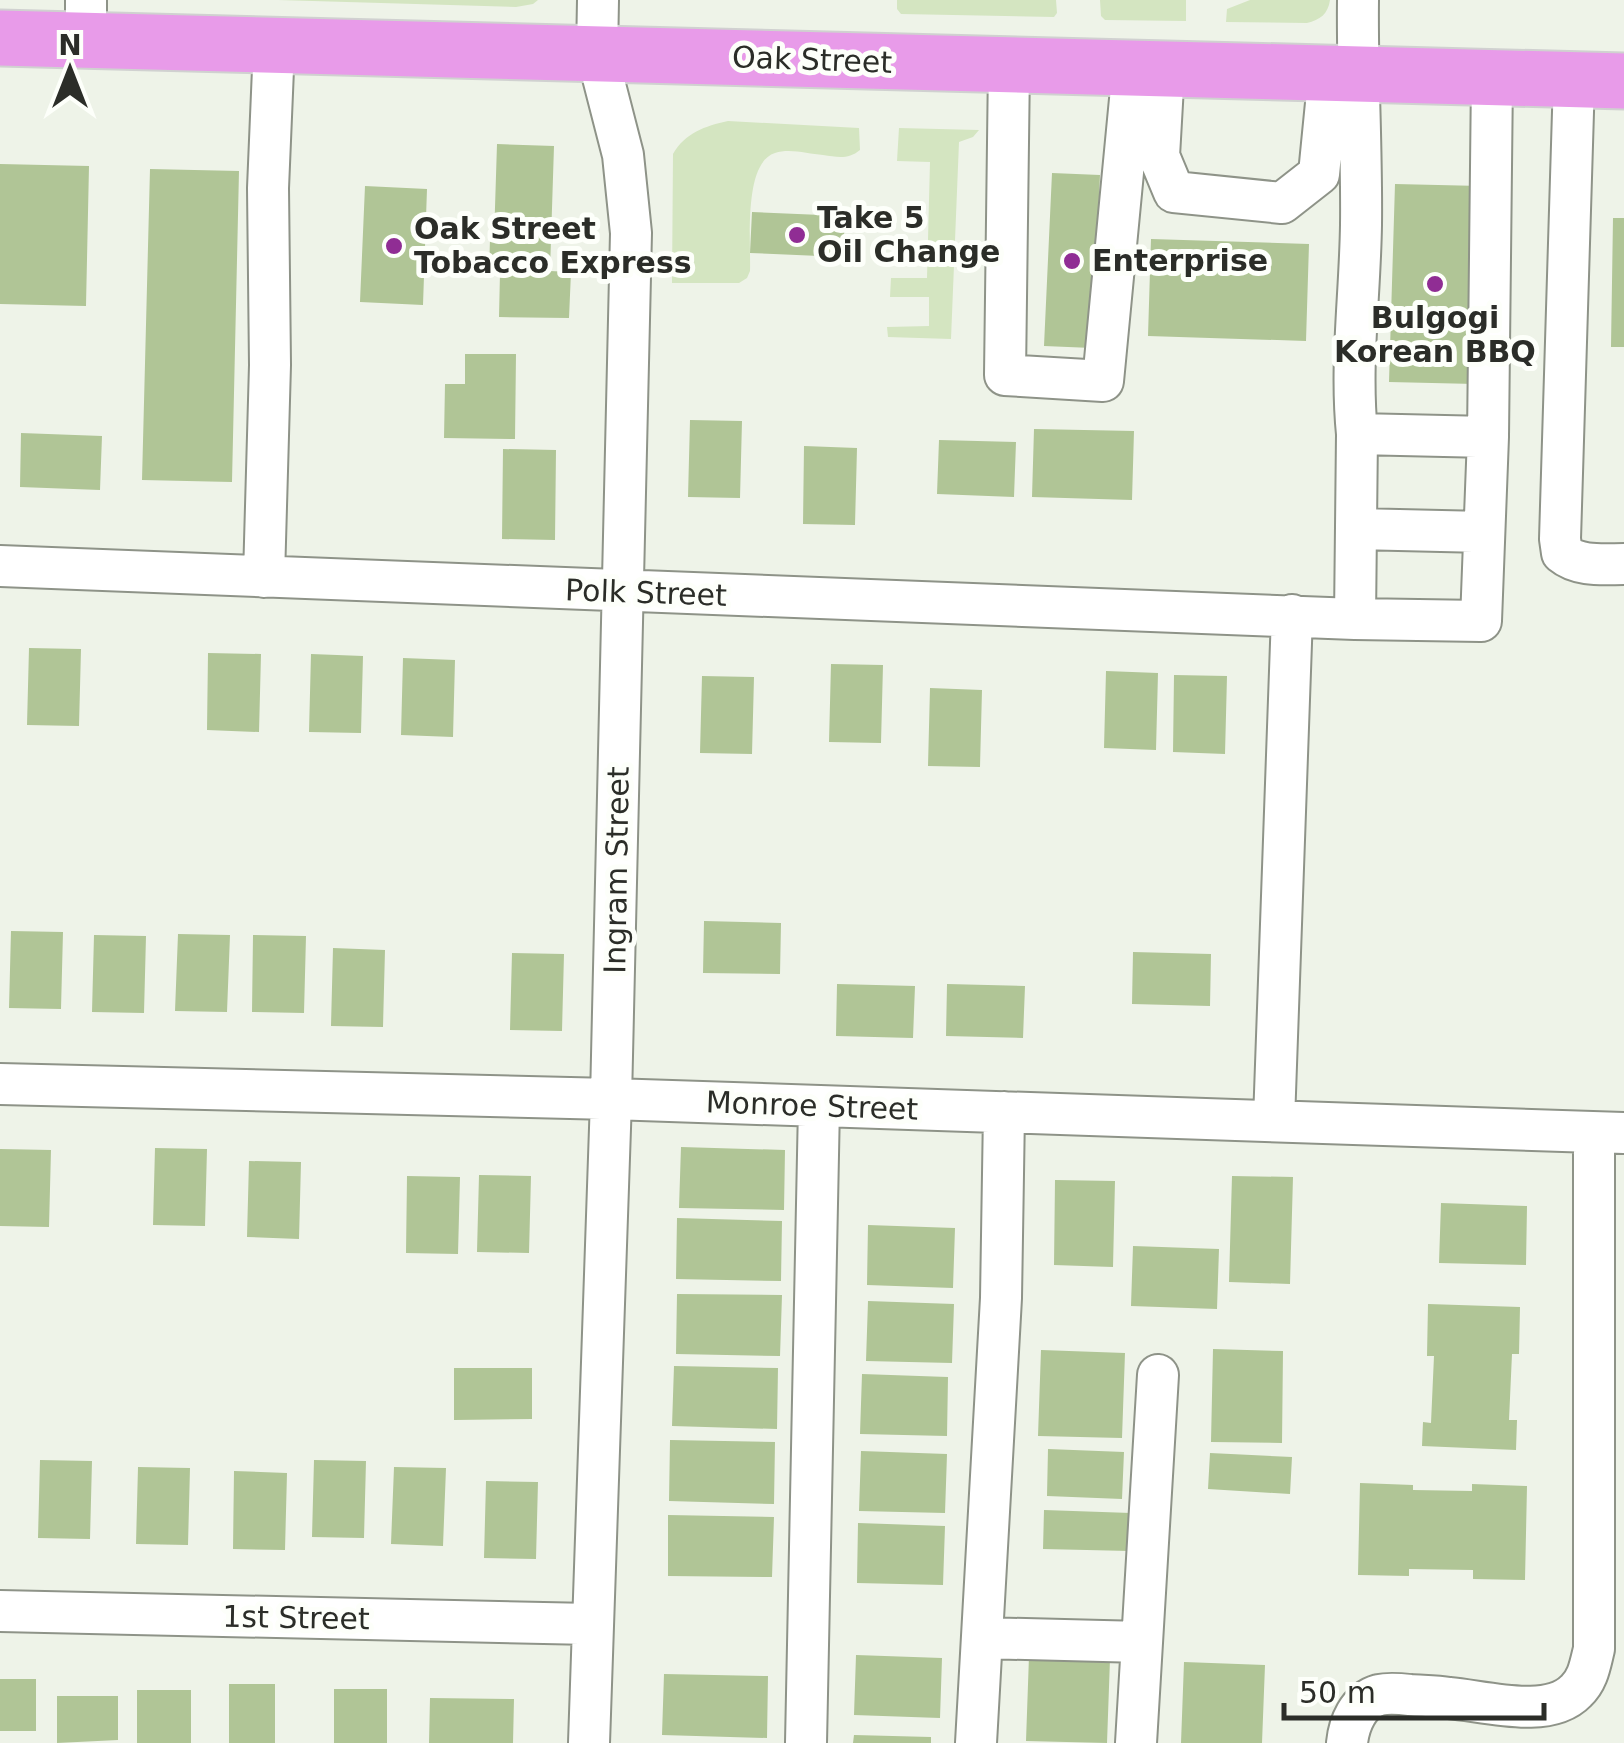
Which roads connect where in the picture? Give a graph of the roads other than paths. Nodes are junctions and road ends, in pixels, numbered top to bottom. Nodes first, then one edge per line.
1 (598, 0) edge
2 (1358, 0) edge
3 (86, 20) edge
4 (0, 38) edge
5 (274, 45) junction
6 (597, 54) junction
7 (1009, 65) junction
8 (1148, 68) junction
9 (1343, 73) junction
10 (1492, 78) junction
11 (1599, 80) edge
12 (1357, 434) junction
13 (1488, 437) junction
14 (1356, 530) junction
15 (1484, 532) junction
16 (1624, 564) edge
17 (0, 566) edge
18 (264, 577) junction
19 (624, 592) junction
20 (1292, 615) junction
21 (1356, 619) junction
22 (0, 1084) edge
23 (611, 1100) junction
24 (819, 1106) junction
25 (1004, 1112) junction
26 (1274, 1121) junction
27 (1609, 1133) edge
28 (1158, 1375) dead end
29 (0, 1611) edge
30 (591, 1624) junction
31 (982, 1638) junction
32 (1142, 1642) junction
33 (589, 1743) edge
34 (806, 1743) edge
35 (976, 1743) edge
36 (1136, 1743) edge
37 (1346, 1743) edge

1 - 6 street, Ingram Street
2 - 9 street
3 - 4 highway, Oak Street
3 - 5 highway, Oak Street
5 - 6 highway, Oak Street
5 - 18 street
6 - 7 highway, Oak Street
6 - 19 street, Ingram Street
7 - 8 highway, Oak Street
7 - 8 street
8 - 9 highway, Oak Street
8 - 9 street
9 - 10 highway, Oak Street
9 - 12 street
10 - 11 highway, Oak Street
10 - 13 street
11 - 16 street
12 - 13 street
12 - 14 street
13 - 15 street
14 - 15 street
14 - 21 street
15 - 21 street, Polk Street
17 - 18 street, Polk Street
18 - 19 street, Polk Street
19 - 20 street, Polk Street
19 - 23 street, Ingram Street
20 - 21 street, Polk Street
20 - 26 street
22 - 23 street, Monroe Street
23 - 24 street, Monroe Street
23 - 30 street, Ingram Street
24 - 25 street, Monroe Street
24 - 34 street
25 - 26 street, Monroe Street
25 - 31 street
26 - 27 street, Monroe Street
27 - 37 street
28 - 32 street
29 - 30 street, 1st Street
30 - 33 street, Ingram Street
31 - 32 street
31 - 35 street
32 - 36 street

